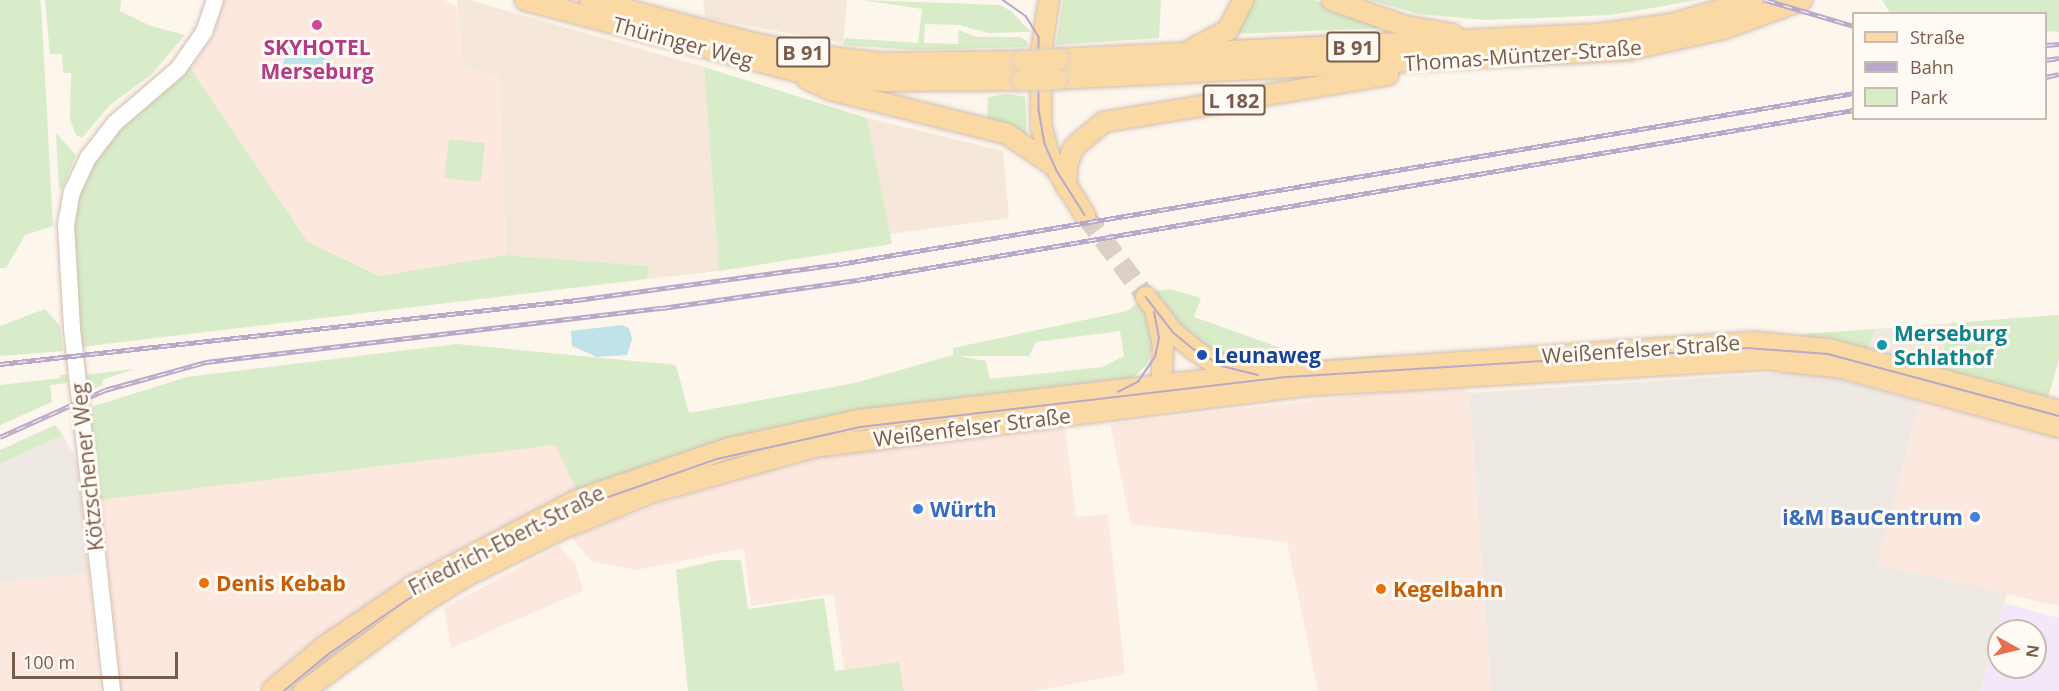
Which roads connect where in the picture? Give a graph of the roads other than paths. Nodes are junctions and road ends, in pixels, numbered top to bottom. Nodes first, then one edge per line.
1 (215, 0) edge
2 (525, 0) edge
3 (590, 0) edge
4 (1049, 0) edge
5 (1243, 0) edge
6 (1332, 0) edge
7 (1753, 0) edge
8 (1802, 0) edge
9 (1536, 39) junction
10 (1170, 56) junction
11 (1444, 62) junction
12 (1058, 69) junction
13 (1022, 70) junction
14 (796, 71) junction
15 (1054, 166) junction
16 (1066, 187) junction
17 (1085, 215) tunnel mouth
18 (1215, 379) junction
19 (1261, 383) junction
20 (1160, 385) junction
21 (1162, 405) junction
22 (2059, 411) edge
23 (2059, 427) edge
24 (730, 448) joint
25 (730, 470) joint
26 (112, 691) edge
27 (272, 691) edge
28 (304, 691) edge

1 - 26 street, Kötzschener Weg
2 - 14 main road, Thüringer Weg / B 91
3 - 13 main road, Thüringer Weg / B 91
4 - 15 main road
5 - 10 main road
6 - 9 main road
7 - 9 main road, Thomas-Müntzer-Straße / B 91
8 - 11 main road, Thomas-Müntzer-Straße / B 91
9 - 10 main road, Thomas-Müntzer-Straße / B 91
10 - 12 main road, Thomas-Müntzer-Straße / B 91
11 - 12 main road, Thomas-Müntzer-Straße / B 91
11 - 16 main road, L 182
12 - 13 main road, Thomas-Müntzer-Straße / B 91, bridge
13 - 14 main road, Thüringer Weg / B 91
14 - 15 main road
15 - 16 main road
16 - 17 main road
18 - 19 main road, Weißenfelser Straße
18 - 20 main road, Weißenfelser Straße
18 - 20 main road
18 - 21 main road, Weißenfelser Straße
19 - 22 main road, Weißenfelser Straße
19 - 23 main road, Weißenfelser Straße
20 - 21 main road
20 - 24 main road, Weißenfelser Straße
21 - 25 main road, Weißenfelser Straße
24 - 27 main road, Friedrich-Ebert-Straße
25 - 28 main road, Friedrich-Ebert-Straße

